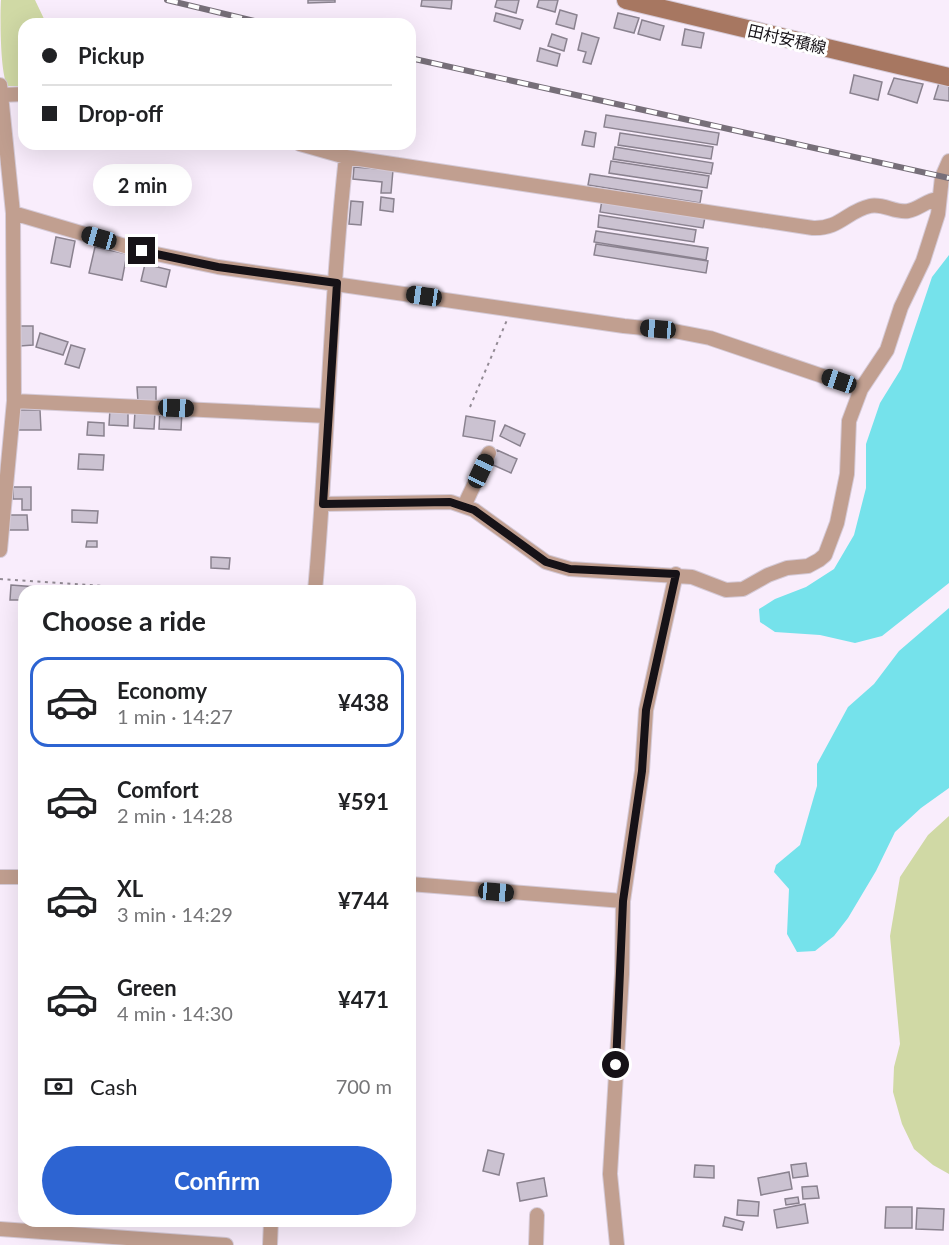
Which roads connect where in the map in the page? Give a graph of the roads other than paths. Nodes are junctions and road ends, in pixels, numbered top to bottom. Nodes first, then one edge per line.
1 (626, 0) edge
2 (949, 77) edge
3 (1, 90) edge
4 (18, 93) edge
5 (321, 150) edge
6 (346, 157) junction
7 (949, 161) edge
8 (939, 199) junction
9 (14, 213) junction
10 (337, 283) junction
11 (861, 389) junction
12 (14, 401) junction
13 (327, 416) junction
14 (489, 453) dead end
15 (323, 504) junction
16 (464, 506) junction
17 (0, 550) edge
18 (676, 574) junction
19 (316, 585) edge
20 (0, 877) edge
21 (18, 877) edge
22 (416, 885) edge
23 (623, 901) junction
24 (537, 1215) dead end
25 (271, 1227) edge
26 (0, 1228) edge
27 (226, 1245) edge
28 (270, 1245) edge
29 (536, 1245) edge
30 (617, 1245) edge

1 - 2 main road, 田村安積線
3 - 4 street
3 - 9 street
5 - 6 street
6 - 8 street
6 - 10 street
7 - 8 street
8 - 11 street
9 - 10 street
9 - 12 street
10 - 11 street
10 - 13 street
11 - 18 street
12 - 13 street
12 - 17 street
13 - 15 street
14 - 16 street
15 - 16 street
15 - 19 street
16 - 18 street
18 - 23 street
20 - 21 street
22 - 23 street
23 - 30 street
24 - 29 street
25 - 28 street
26 - 27 street

